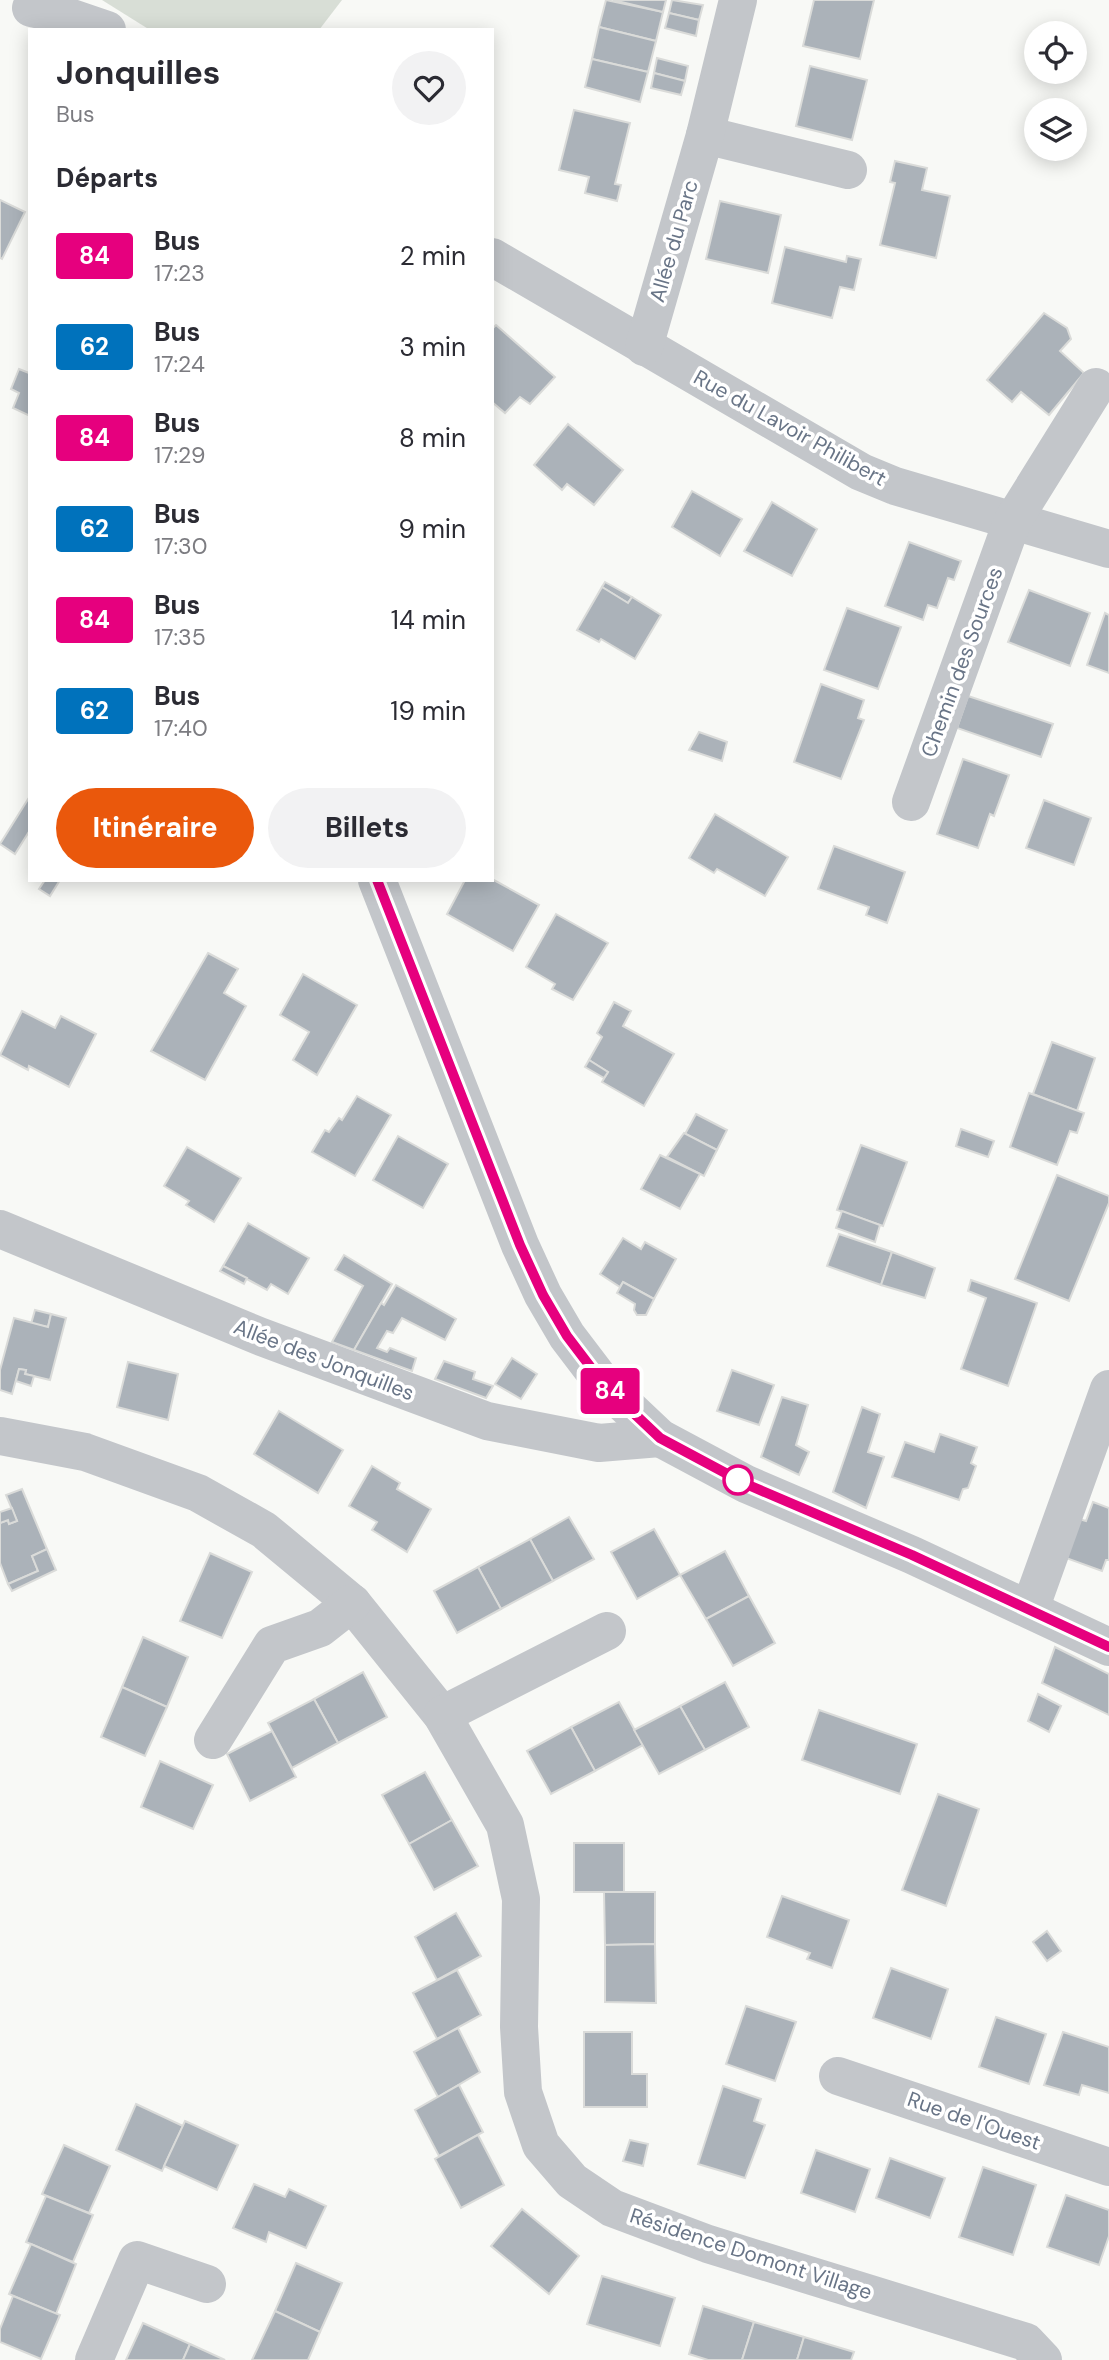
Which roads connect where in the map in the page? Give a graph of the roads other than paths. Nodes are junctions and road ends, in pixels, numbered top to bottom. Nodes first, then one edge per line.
1 (738, 0) edge
2 (33, 13) edge
3 (101, 28) edge
4 (705, 135) junction
5 (848, 170) dead end
6 (494, 258) edge
7 (644, 347) junction
8 (1096, 387) dead end
9 (1012, 522) junction
10 (1109, 549) edge
11 (911, 802) dead end
12 (378, 882) edge
13 (0, 1229) edge
14 (1109, 1388) edge
15 (0, 1436) edge
16 (660, 1438) junction
17 (352, 1603) junction
18 (1030, 1609) junction
19 (607, 1631) dead end
20 (1109, 1647) edge
21 (442, 1715) junction
22 (213, 1740) dead end
23 (838, 2076) dead end
24 (1109, 2166) edge
25 (207, 2284) dead end
26 (94, 2360) edge
27 (1043, 2360) edge

1 - 4 street, Allée du Parc
2 - 3 street
4 - 5 street
4 - 7 street, Allée du Parc
6 - 7 street, Rue du Lavoir Philibert
7 - 9 street, Rue du Lavoir Philibert
8 - 9 street, Chemin des Sources
9 - 10 street, Rue du Lavoir Philibert
9 - 11 street, Chemin des Sources
12 - 16 street
13 - 16 street, Allée des Jonquilles
14 - 18 street
15 - 17 street, Résidence Domont Village
16 - 18 street
17 - 21 street, Résidence Domont Village
17 - 22 street
18 - 20 street
19 - 21 street
21 - 27 street, Résidence Domont Village
23 - 24 street, Rue de l'Ouest
25 - 26 street

